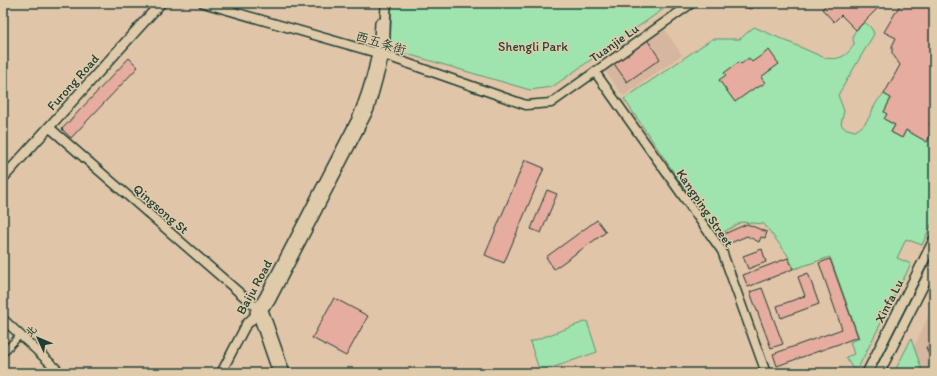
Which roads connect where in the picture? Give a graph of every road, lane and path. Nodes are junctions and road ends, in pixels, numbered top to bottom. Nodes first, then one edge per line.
1 (161, 3) edge
2 (203, 3) edge
3 (380, 3) edge
4 (386, 3) edge
5 (692, 3) edge
6 (380, 54) junction
7 (595, 72) junction
8 (551, 103) joint
9 (50, 128) junction
10 (3, 178) edge
11 (934, 240) edge
12 (934, 264) edge
13 (259, 311) junction
14 (3, 319) edge
15 (246, 325) joint
16 (20, 335) junction
17 (3, 353) edge
18 (881, 371) edge
19 (61, 373) edge
20 (221, 373) edge
21 (278, 373) edge
22 (285, 373) edge
23 (766, 373) edge
24 (866, 373) edge

1 - 9 main road, Furong Road
2 - 6 street, 西五条街
3 - 6 main road, Baiju Road
4 - 6 main road, Baiju Road
5 - 7 street, Tuanjie Lu
6 - 8 street, 西五条街
6 - 13 main road, Baiju Road
7 - 8 street, Tuanjie Lu
7 - 23 street, Kangping Street
9 - 10 main road, Furong Road
9 - 13 street, Qingsong St
11 - 24 main road, Xinfa Lu
12 - 18 main road, Xinfa Lu
13 - 15 main road, Baiju Road
13 - 21 main road
13 - 22 main road
14 - 16 street
15 - 20 street
16 - 17 street
16 - 19 street

